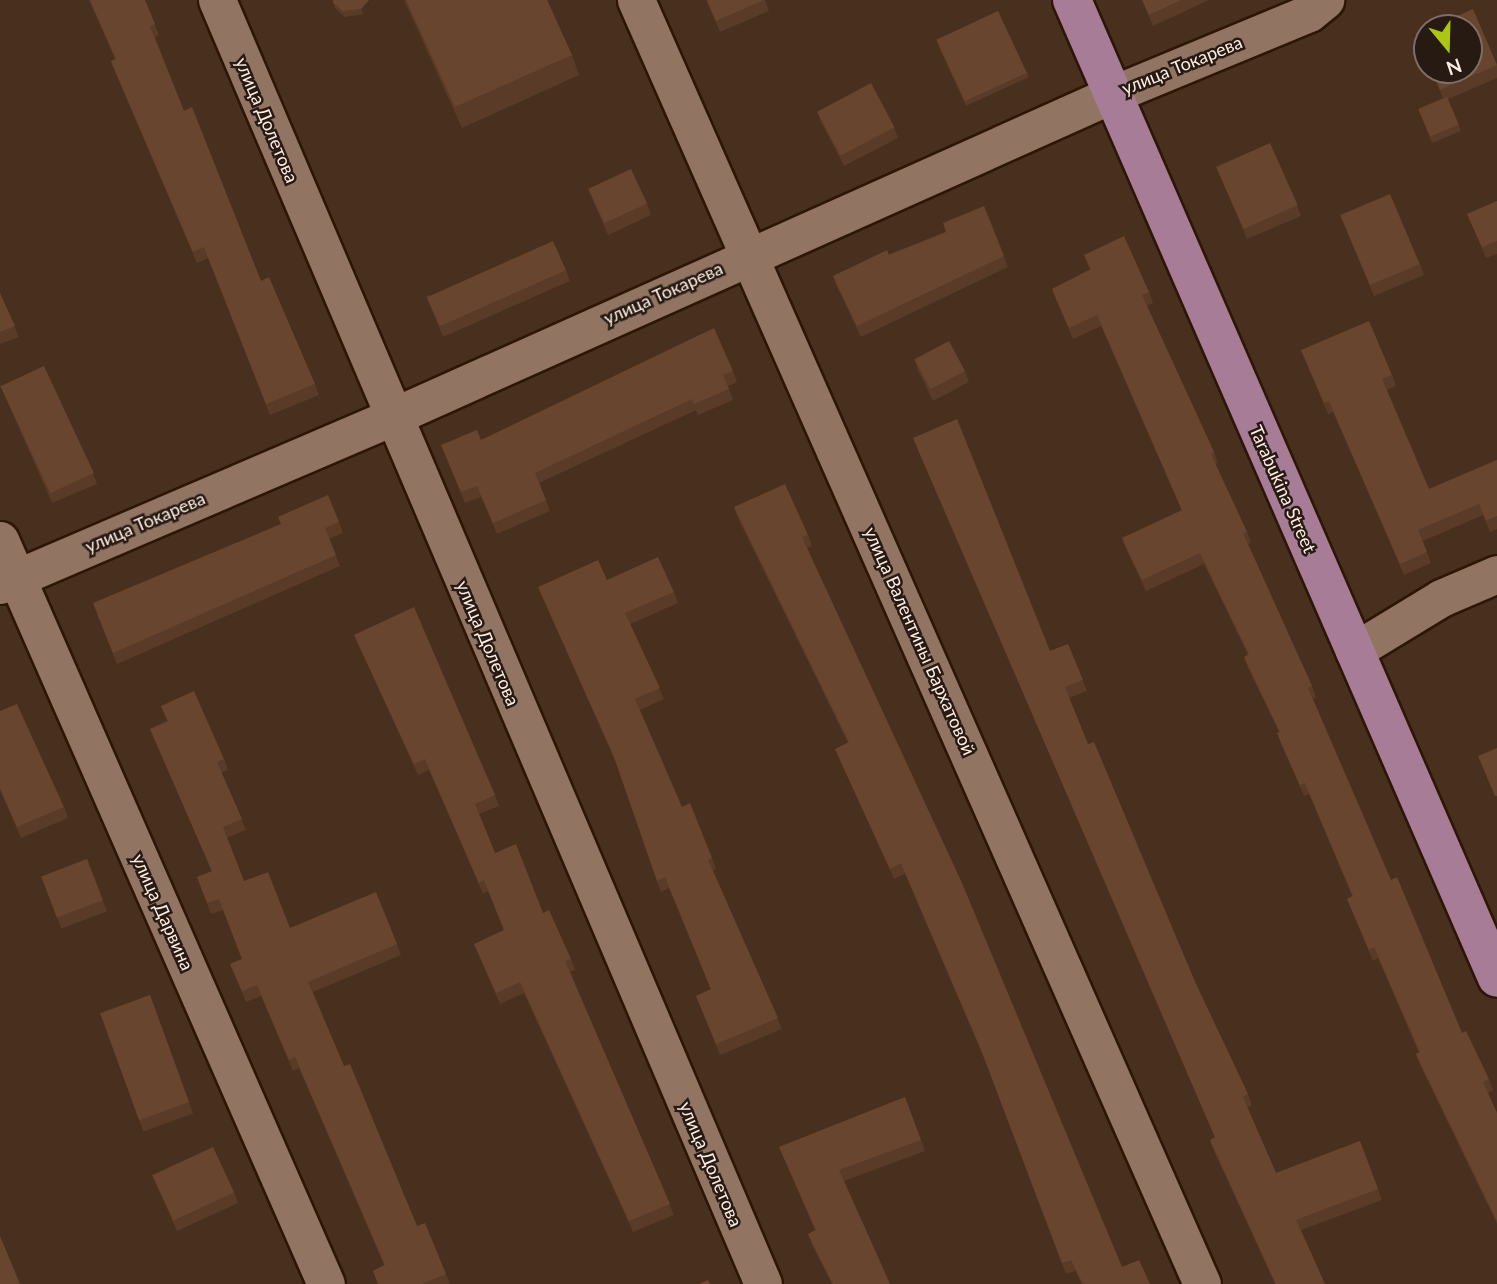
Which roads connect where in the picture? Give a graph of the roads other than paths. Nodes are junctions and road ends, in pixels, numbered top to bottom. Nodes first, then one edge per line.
1 (217, 0) edge
2 (636, 0) edge
3 (1072, 0) edge
4 (1325, 0) edge
5 (1111, 94) junction
6 (750, 254) junction
7 (392, 417) junction
8 (0, 540) edge
9 (1497, 574) edge
10 (8, 581) edge
11 (1354, 651) junction
12 (1497, 978) edge
13 (326, 1284) edge
14 (763, 1284) edge
15 (1202, 1284) edge

1 - 7 street, улица Долетова
2 - 6 street, улица Валентины Бархатовой
3 - 5 main road, Tarabukina Street
4 - 5 street, улица Токарева
5 - 6 street, улица Токарева
5 - 11 main road, Tarabukina Street
6 - 7 street, улица Токарева
6 - 15 street, улица Валентины Бархатовой
7 - 10 street, улица Токарева
7 - 14 street, улица Долетова
8 - 10 street, улица Дарвина
9 - 11 street
10 - 13 street, улица Дарвина
11 - 12 main road, Tarabukina Street

